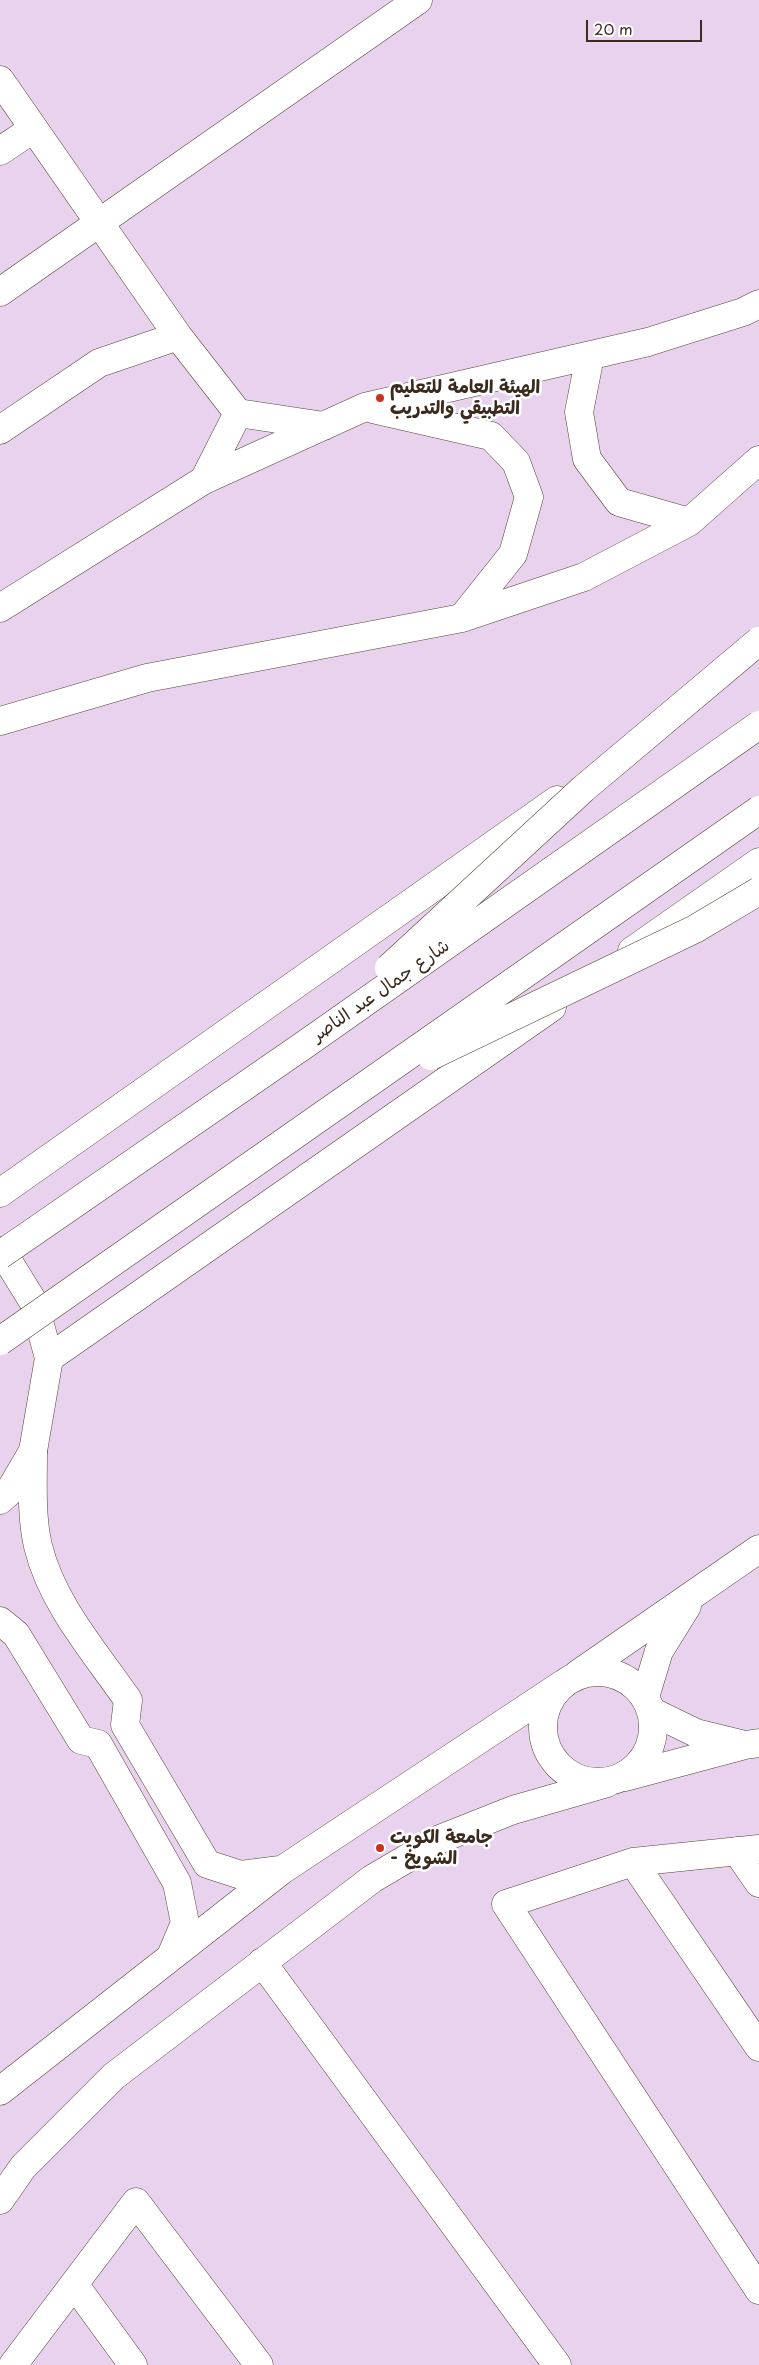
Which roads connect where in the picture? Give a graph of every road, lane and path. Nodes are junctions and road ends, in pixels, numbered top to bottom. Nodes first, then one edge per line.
1 (418, 0) edge
2 (0, 80) edge
3 (33, 129) junction
4 (0, 152) edge
5 (98, 224) junction
6 (0, 292) edge
7 (759, 304) edge
8 (178, 336) junction
9 (590, 356) junction
10 (365, 407) junction
11 (238, 413) junction
12 (324, 426) junction
13 (0, 430) edge
14 (759, 460) edge
15 (204, 480) junction
16 (689, 522) junction
17 (0, 608) edge
18 (462, 618) junction
19 (759, 641) edge
20 (759, 659) edge
21 (0, 721) edge
22 (759, 725) edge
23 (759, 810) edge
24 (759, 862) edge
25 (759, 891) edge
26 (307, 1043) junction
27 (356, 1093) junction
28 (0, 1193) edge
29 (0, 1251) edge
30 (0, 1255) edge
31 (0, 1340) edge
32 (49, 1358) junction
33 (33, 1451) junction
34 (0, 1500) edge
35 (759, 1549) edge
36 (693, 1596) junction
37 (0, 1621) edge
38 (569, 1680) junction
39 (648, 1704) junction
40 (125, 1725) junction
41 (98, 1744) junction
42 (752, 1744) edge
43 (614, 1780) junction
44 (748, 1850) edge
45 (633, 1862) junction
46 (282, 1870) junction
47 (759, 1883) edge
48 (171, 1957) junction
49 (262, 1962) junction
50 (759, 2048) edge
51 (0, 2091) edge
52 (0, 2200) edge
53 (74, 2284) junction
54 (759, 2290) edge
55 (13, 2365) edge
56 (132, 2365) edge
57 (259, 2365) edge
58 (557, 2365) edge

1 - 5 main road
2 - 3 main road
3 - 4 main road
3 - 5 main road
5 - 6 main road
5 - 8 main road
7 - 9 main road
8 - 11 main road
8 - 13 main road
9 - 10 main road
9 - 16 main road
10 - 12 main road
10 - 18 main road
11 - 12 main road
11 - 15 main road
12 - 15 main road
14 - 16 main road
15 - 17 main road
16 - 18 main road
18 - 21 main road
19 - 26 main road, bridge
20 - 28 main road
22 - 26 main road, شارع جمال عبد الناصر, bridge
23 - 27 main road, bridge
24 - 32 main road
25 - 27 main road, bridge
26 - 30 main road, شارع جمال عبد الناصر, bridge
27 - 31 main road, bridge
29 - 32 main road
32 - 33 main road
33 - 34 main road
33 - 40 main road
35 - 36 main road
36 - 38 main road
36 - 39 main road
37 - 41 main road
38 - 39 main road
38 - 43 main road
38 - 46 main road
39 - 42 main road
39 - 43 main road
40 - 41 main road
40 - 46 main road
41 - 48 main road
42 - 43 main road
43 - 49 main road
44 - 45 main road
44 - 47 main road
45 - 50 main road
45 - 54 main road
46 - 48 main road
48 - 51 main road
49 - 52 main road
49 - 58 main road
53 - 55 main road
53 - 56 main road
53 - 57 main road

